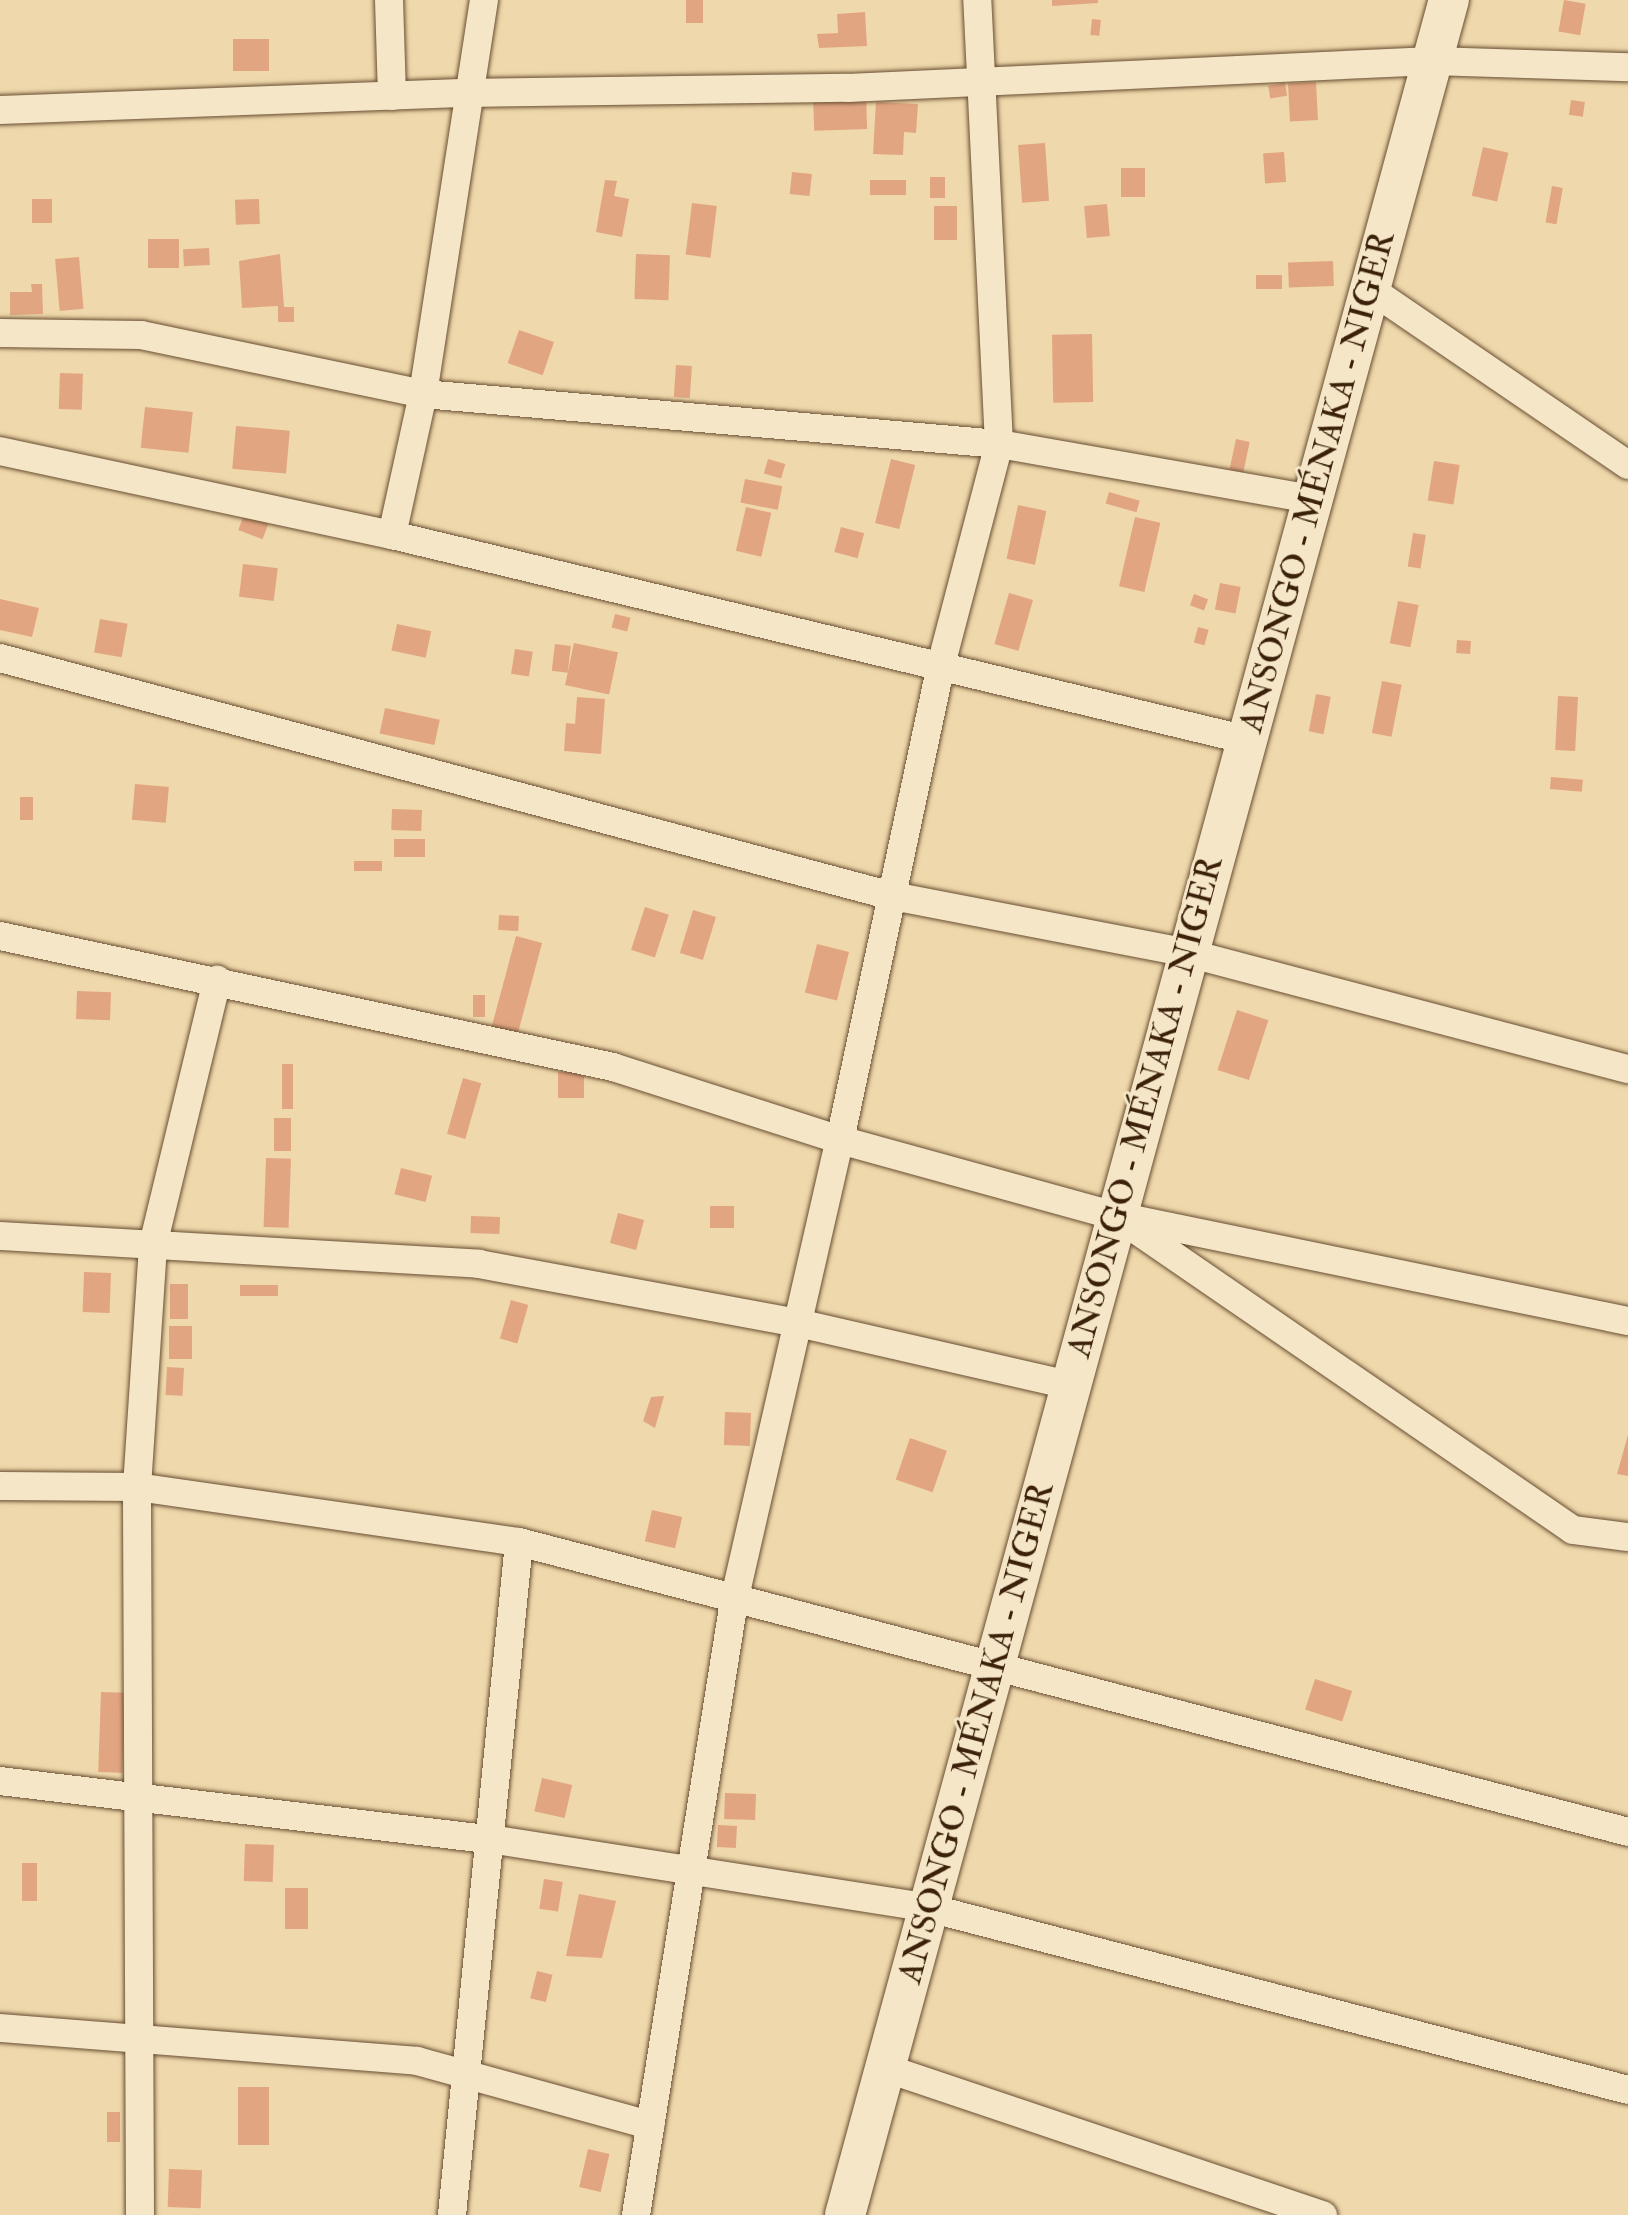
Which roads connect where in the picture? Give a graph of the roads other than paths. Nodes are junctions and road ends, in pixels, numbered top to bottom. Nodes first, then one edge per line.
1 (389, 0) edge
2 (484, 0) edge
3 (977, 0) edge
4 (1449, 0) edge
5 (1432, 61) junction
6 (1628, 67) edge
7 (979, 82) junction
8 (468, 93) junction
9 (392, 96) junction
10 (0, 110) edge
11 (1370, 289) junction
12 (0, 333) edge
13 (423, 394) junction
14 (999, 444) junction
15 (0, 451) edge
16 (1628, 465) edge
17 (1312, 499) junction
18 (392, 535) junction
19 (0, 658) edge
20 (941, 665) junction
21 (1247, 740) junction
22 (892, 896) junction
23 (0, 936) edge
24 (1188, 953) junction
25 (217, 980) junction
26 (1628, 1069) edge
27 (840, 1140) junction
28 (1116, 1216) junction
29 (0, 1236) edge
30 (153, 1245) junction
31 (1628, 1321) edge
32 (798, 1323) junction
33 (1069, 1385) junction
34 (0, 1486) edge
35 (137, 1487) junction
36 (1628, 1537) edge
37 (519, 1542) junction
38 (734, 1601) junction
39 (991, 1666) junction
40 (0, 1781) edge
41 (141, 1797) junction
42 (1628, 1832) edge
43 (490, 1839) junction
44 (693, 1867) junction
45 (929, 1908) junction
46 (0, 2028) edge
47 (140, 2037) junction
48 (888, 2069) junction
49 (466, 2075) junction
50 (1628, 2090) edge
51 (650, 2125) junction
52 (140, 2215) edge
53 (452, 2215) edge
54 (636, 2215) edge
55 (845, 2215) edge
56 (1323, 2215) edge

1 - 9 street
2 - 8 street
3 - 7 street
4 - 5 main road, ANSONGO - MÉNAKA - NIGER
5 - 6 street
5 - 7 street
5 - 11 main road, ANSONGO - MÉNAKA - NIGER
7 - 8 street
7 - 14 street
8 - 9 street
8 - 13 street
9 - 10 street
11 - 16 street
11 - 17 main road, ANSONGO - MÉNAKA - NIGER
12 - 13 street
13 - 14 street
13 - 18 street
14 - 17 street
14 - 20 street
15 - 18 street
17 - 21 main road, ANSONGO - MÉNAKA - NIGER
18 - 20 street
19 - 22 street
20 - 21 street
20 - 22 street
21 - 24 main road, ANSONGO - MÉNAKA - NIGER
22 - 24 street
22 - 27 street
23 - 25 street
24 - 26 street
24 - 28 main road, ANSONGO - MÉNAKA - NIGER
25 - 27 street
25 - 30 street
27 - 28 street
27 - 32 street
28 - 31 street
28 - 33 main road, ANSONGO - MÉNAKA - NIGER
28 - 36 street
29 - 30 street
30 - 32 street
30 - 35 street
32 - 33 street
32 - 38 street
33 - 39 main road, ANSONGO - MÉNAKA - NIGER
34 - 35 street
35 - 37 street
35 - 41 street
37 - 38 street
37 - 43 street
38 - 39 street
38 - 44 street
39 - 42 street
39 - 45 main road, ANSONGO - MÉNAKA - NIGER
40 - 41 street
41 - 43 street
41 - 47 street
43 - 44 street
43 - 49 street
44 - 45 street
44 - 51 street
45 - 48 main road, ANSONGO - MÉNAKA - NIGER
45 - 50 street
46 - 47 street
47 - 49 street
47 - 52 street
48 - 55 main road, ANSONGO - MÉNAKA - NIGER
48 - 56 street
49 - 51 street
49 - 53 street
51 - 54 street

